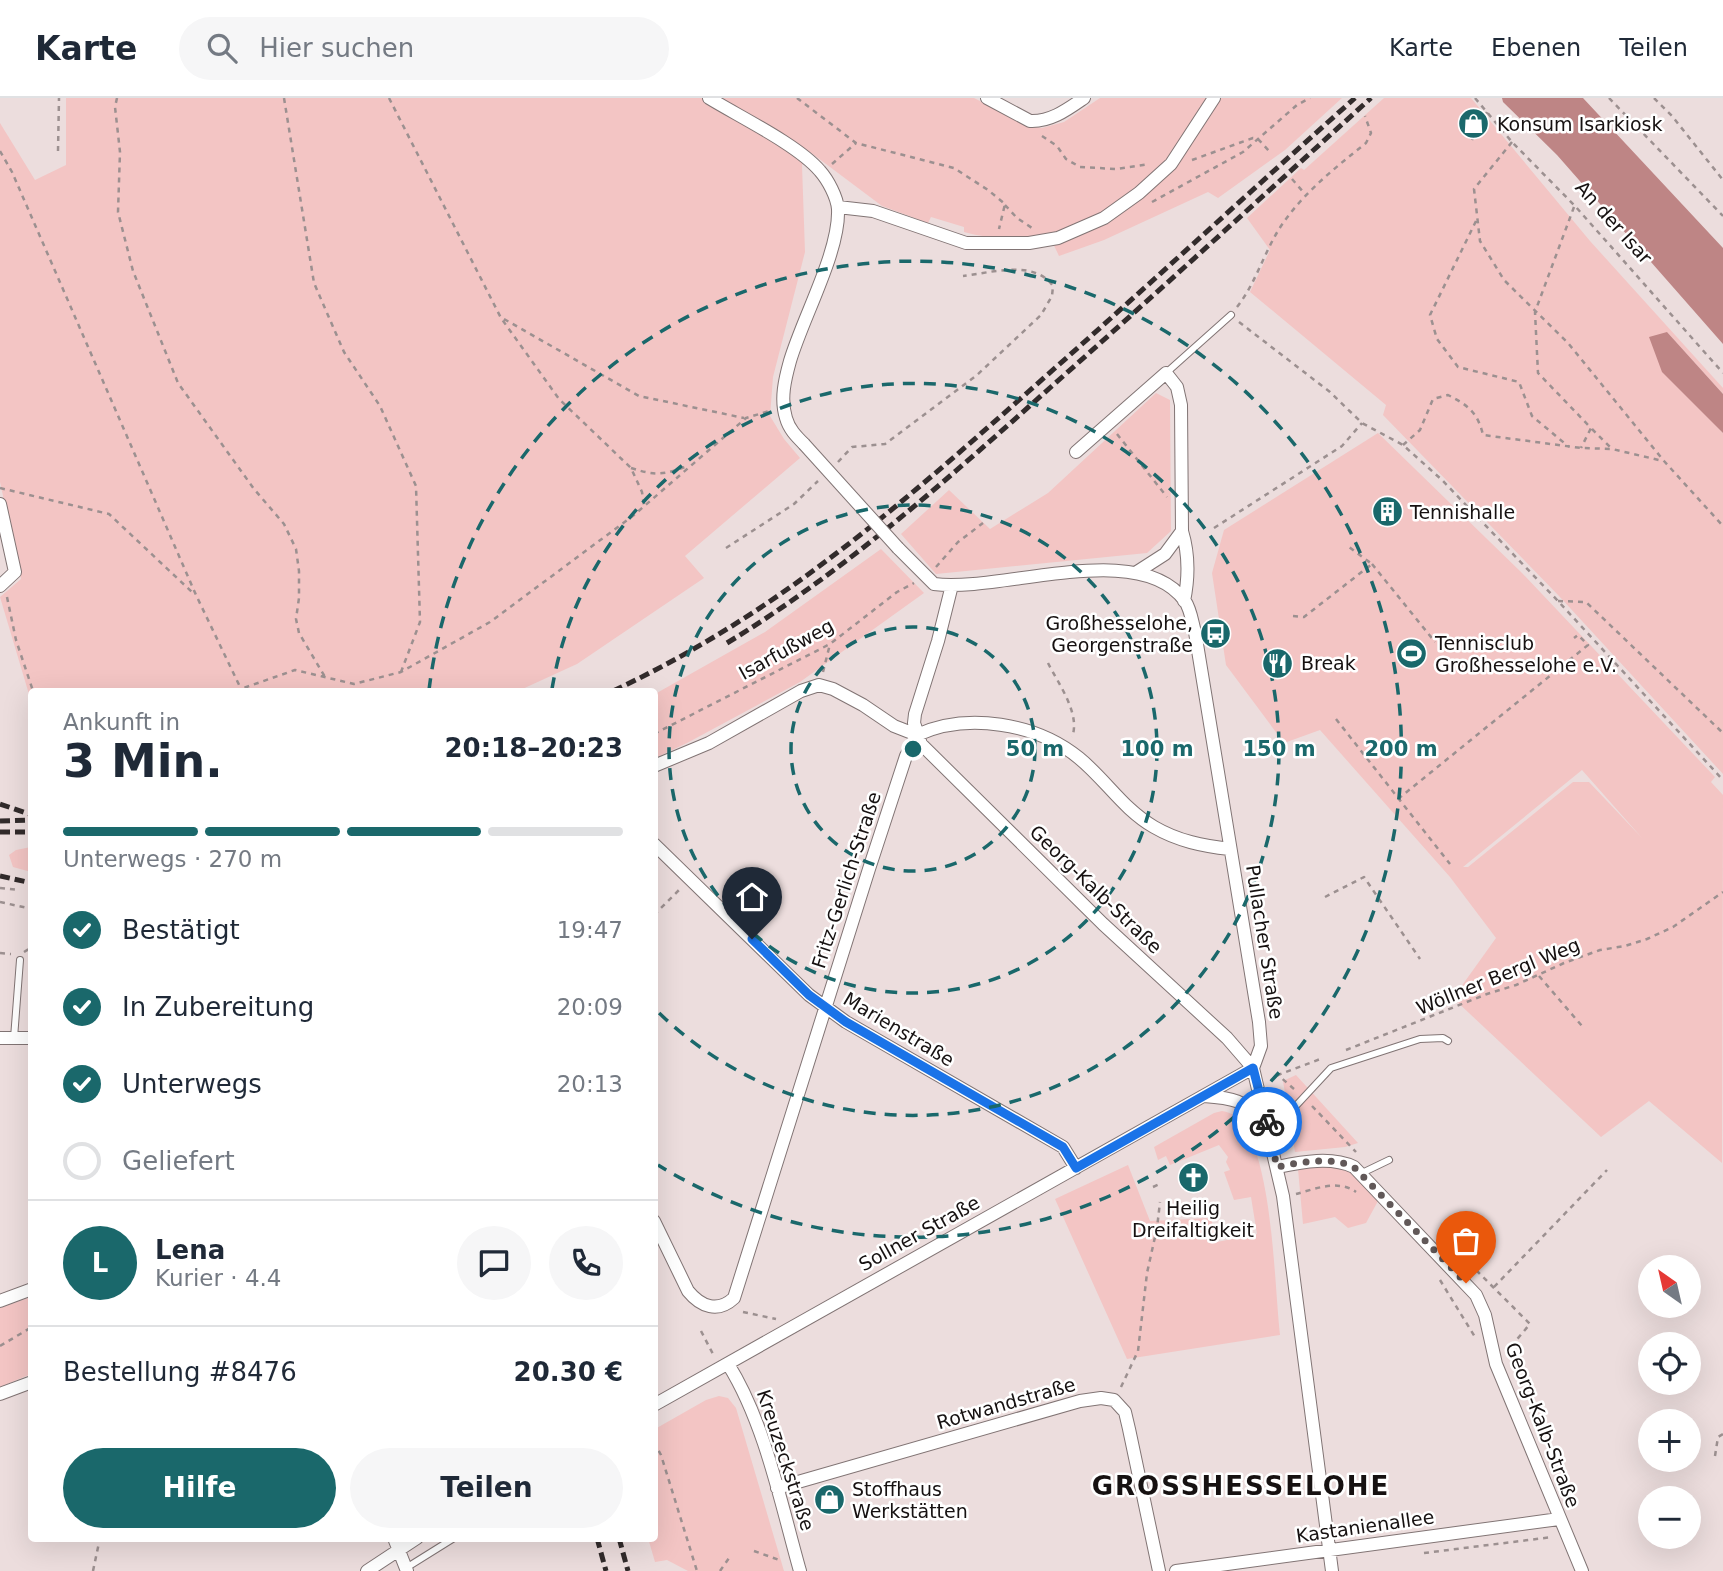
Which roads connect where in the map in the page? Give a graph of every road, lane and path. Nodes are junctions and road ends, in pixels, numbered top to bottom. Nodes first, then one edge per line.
1 (60, 98) edge
2 (117, 98) edge
3 (284, 98) edge
4 (389, 98) edge
5 (709, 98) edge
6 (797, 98) edge
7 (987, 98) edge
8 (1084, 98) edge
9 (1214, 98) edge
10 (1310, 98) edge
11 (1475, 98) edge
12 (1609, 98) edge
13 (1654, 98) edge
14 (1487, 112) junction
15 (1366, 116) dead end
16 (1037, 129) dead end
17 (1258, 139) junction
18 (1472, 140) dead end
19 (1512, 142) junction
20 (856, 144) junction
21 (0, 151) edge
22 (58, 151) dead end
23 (1270, 152) dead end
24 (1188, 161) dead end
25 (1154, 163) dead end
26 (822, 173) junction
27 (1292, 179) dead end
28 (1723, 180) edge
29 (1306, 194) junction
30 (1005, 204) junction
31 (1146, 205) dead end
32 (1575, 206) junction
33 (838, 207) junction
34 (1723, 216) edge
35 (1477, 218) junction
36 (1058, 238) junction
37 (996, 244) junction
38 (963, 276) dead end
39 (1535, 312) junction
40 (1231, 314) junction
41 (501, 318) junction
42 (1167, 373) junction
43 (1723, 373) edge
44 (783, 406) junction
45 (746, 418) junction
46 (1362, 422) junction
47 (1109, 423) junction
48 (1591, 428) junction
49 (1403, 445) junction
50 (1569, 447) junction
51 (1581, 448) junction
52 (1612, 449) junction
53 (1076, 452) dead end
54 (1664, 461) junction
55 (693, 464) junction
56 (631, 468) junction
57 (832, 468) dead end
58 (824, 476) dead end
59 (0, 488) edge
60 (1172, 503) dead end
61 (0, 505) edge
62 (644, 506) junction
63 (983, 523) dead end
64 (1723, 526) edge
65 (1214, 528) dead end
66 (1182, 531) junction
67 (1349, 547) dead end
68 (726, 548) dead end
69 (1372, 564) junction
70 (1137, 572) junction
71 (925, 577) junction
72 (2, 584) edge
73 (952, 585) junction
74 (195, 595) junction
75 (1184, 601) junction
76 (1558, 601) junction
77 (1293, 616) dead end
78 (1574, 638) dead end
79 (1594, 640) junction
80 (1435, 642) dead end
81 (830, 645) junction
82 (1588, 645) junction
83 (1048, 663) dead end
84 (401, 672) junction
85 (325, 677) junction
86 (819, 685) junction
87 (32, 688) edge
88 (240, 688) edge
89 (246, 688) edge
90 (1336, 719) dead end
91 (658, 732) edge
92 (1723, 733) edge
93 (917, 736) junction
94 (1067, 750) junction
95 (658, 764) edge
96 (1723, 780) edge
97 (1398, 799) junction
98 (658, 848) edge
99 (1230, 849) junction
100 (1450, 864) dead end
101 (691, 878) junction
102 (0, 888) edge
103 (19, 890) dead end
104 (1723, 892) edge
105 (1325, 897) dead end
106 (0, 901) edge
107 (28, 908) edge
108 (658, 911) edge
109 (1420, 959) dead end
110 (20, 960) dead end
111 (1539, 976) junction
112 (826, 1007) junction
113 (1582, 1026) dead end
114 (0, 1038) edge
115 (14, 1038) junction
116 (28, 1038) edge
117 (1448, 1041) dead end
118 (1341, 1051) dead end
119 (1329, 1056) dead end
120 (1253, 1068) junction
121 (1278, 1075) dead end
122 (1203, 1096) junction
123 (1266, 1121) junction
124 (1389, 1160) dead end
125 (1277, 1167) junction
126 (1076, 1168) junction
127 (1607, 1170) dead end
128 (1362, 1173) junction
129 (1162, 1183) dead end
130 (1153, 1186) dead end
131 (1358, 1193) dead end
132 (1283, 1196) junction
133 (1160, 1202) dead end
134 (658, 1229) edge
135 (1435, 1272) dead end
136 (1494, 1287) dead end
137 (28, 1290) edge
138 (0, 1301) edge
139 (743, 1312) dead end
140 (775, 1319) dead end
141 (28, 1329) edge
142 (701, 1331) dead end
143 (1475, 1338) dead end
144 (0, 1346) edge
145 (712, 1353) dead end
146 (728, 1364) junction
147 (28, 1384) edge
148 (0, 1394) edge
149 (1114, 1400) junction
150 (658, 1403) edge
151 (1723, 1434) edge
152 (658, 1449) edge
153 (1715, 1456) dead end
154 (777, 1489) junction
155 (1553, 1520) junction
156 (1555, 1537) dead end
157 (99, 1542) edge
158 (448, 1542) edge
159 (397, 1544) edge
160 (1329, 1550) junction
161 (754, 1551) dead end
162 (729, 1558) dead end
163 (788, 1563) dead end
164 (407, 1570) edge
165 (93, 1571) edge
166 (367, 1571) edge
167 (697, 1571) edge
168 (720, 1571) edge
169 (800, 1571) edge
170 (1159, 1571) edge
171 (1176, 1571) edge
172 (1332, 1571) edge
173 (1582, 1571) edge

1 - 22 path
2 - 85 path
3 - 84 path
4 - 41 path
5 - 26 street
6 - 20 path
7 - 8 street
9 - 36 street
10 - 17 path
11 - 14 path, An der Isar
12 - 34 path
13 - 28 path
14 - 18 path
14 - 19 path, An der Isar
15 - 29 path
16 - 25 path
17 - 23 path
17 - 24 path
17 - 31 path
19 - 32 path, An der Isar
19 - 35 path
20 - 26 path
20 - 30 path
21 - 74 path
26 - 33 street
27 - 29 path
29 - 40 path
30 - 36 path
30 - 37 path
32 - 39 path
32 - 43 path, An der Isar
33 - 37 street
33 - 44 street
35 - 39 path
35 - 50 path
36 - 37 street
38 - 57 path
39 - 48 path
39 - 54 path
40 - 42 lane
40 - 46 path
41 - 45 path
41 - 56 path
42 - 47 street
42 - 66 street
44 - 45 path
44 - 71 street, bridge
45 - 55 path
46 - 49 path
46 - 65 path
47 - 53 street
47 - 60 path
48 - 51 path
48 - 52 path
49 - 50 path
49 - 76 path
50 - 51 path
51 - 52 path
52 - 54 path
54 - 64 path
55 - 56 path
55 - 62 path
56 - 62 path
58 - 68 path
59 - 74 path
61 - 72 street
62 - 84 path
63 - 71 path, Isarfußweg
66 - 70 street
66 - 75 street
67 - 69 path
69 - 77 path
69 - 80 path
70 - 73 street
70 - 75 street
71 - 73 street
71 - 81 path, Isarfußweg
72 - 87 path
73 - 93 street, Fritz-Gerlich-Straße
74 - 88 path
75 - 99 street, Pullacher Straße
76 - 79 path
76 - 92 path
78 - 82 path
79 - 82 path
79 - 96 path
81 - 86 path
81 - 91 path, Isarfußweg
82 - 97 path
83 - 94 path
84 - 85 path
85 - 89 path
86 - 93 street
86 - 95 street
90 - 97 path
93 - 94 street
93 - 112 street, Fritz-Gerlich-Straße
93 - 120 street, Georg-Kalb-Straße
94 - 99 street
97 - 100 path
98 - 101 street, Marienstraße
99 - 120 street, Pullacher Straße
101 - 108 path
101 - 112 street, Marienstraße
102 - 103 path
104 - 111 path, Wöllner Bergl Weg
105 - 109 path
106 - 107 path
110 - 115 lane
111 - 113 path
111 - 118 path, Wöllner Bergl Weg
112 - 126 street, Marienstraße
112 - 134 street, Fritz-Gerlich-Straße
114 - 115 street
115 - 116 street
117 - 123 lane
119 - 121 path
120 - 122 street, Sollner Straße
120 - 123 street, Pullacher Straße
122 - 123 street
122 - 126 street, Sollner Straße
123 - 125 street, Pullacher Straße
124 - 128 lane
125 - 128 street, Georg-Kalb-Straße
125 - 132 street, Pullacher Straße
126 - 146 street, Sollner Straße
127 - 136 path
128 - 155 street, Georg-Kalb-Straße
129 - 130 path
131 - 132 path
132 - 160 street, Pullacher Straße
133 - 149 path
135 - 143 path
137 - 138 street
139 - 140 path
141 - 144 path
142 - 145 path
146 - 150 street, Sollner Straße
146 - 154 street, Kreuzeckstraße
147 - 148 street
149 - 154 street, Rotwandstraße
149 - 170 street
151 - 153 path
152 - 167 path
154 - 169 street, Kreuzeckstraße
155 - 156 path
155 - 160 street, Kastanienallee
155 - 173 street, Georg-Kalb-Straße
157 - 165 path
158 - 164 lane
159 - 164 street
159 - 166 street
160 - 171 street, Kastanienallee
160 - 172 street, Pullacher Straße
161 - 163 path
162 - 168 path

